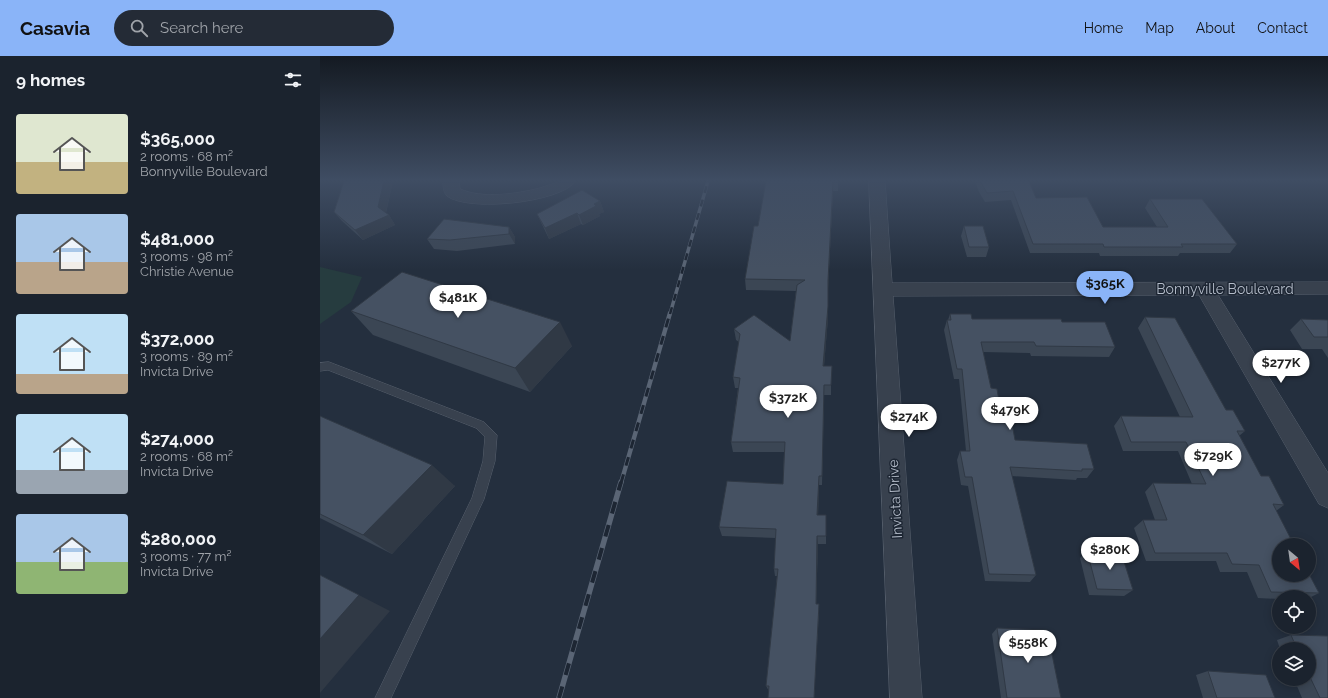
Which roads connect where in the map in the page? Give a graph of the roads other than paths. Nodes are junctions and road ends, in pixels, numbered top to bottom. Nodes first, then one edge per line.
1 (879, 211) edge
2 (1328, 288) edge
3 (1205, 289) junction
4 (883, 290) junction
5 (320, 367) edge
6 (1328, 496) edge
7 (383, 698) edge
8 (906, 698) edge

1 - 4 street, Invicta Drive
2 - 3 street, Bonnyville Boulevard
3 - 4 street, Bonnyville Boulevard
3 - 6 street
4 - 8 street, Invicta Drive
5 - 7 lane

